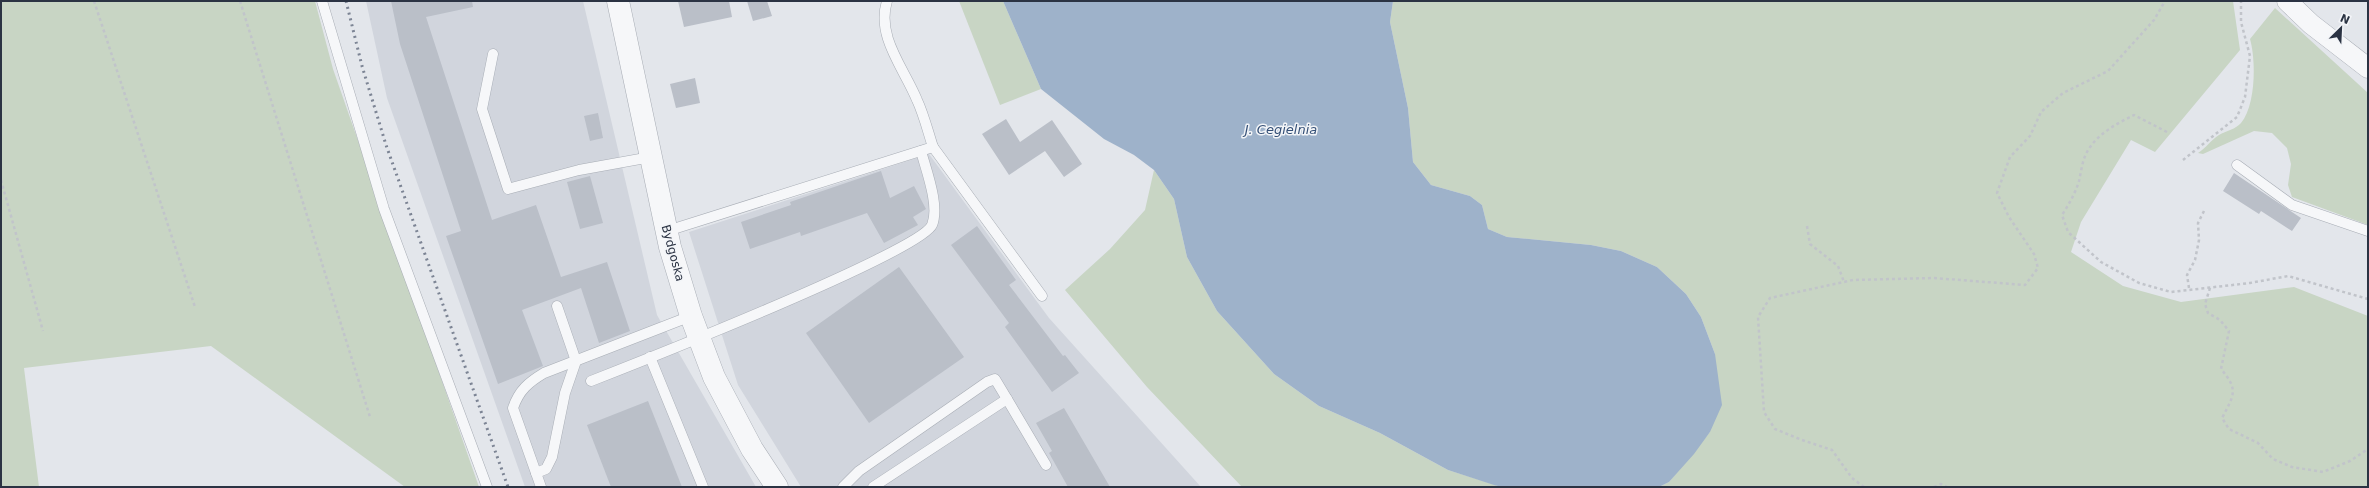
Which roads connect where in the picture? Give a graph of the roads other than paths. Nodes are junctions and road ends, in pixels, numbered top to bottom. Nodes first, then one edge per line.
1 (322, 1) edge
2 (618, 1) edge
3 (887, 1) edge
4 (2287, 1) edge
5 (493, 54) dead end
6 (2368, 68) edge
7 (933, 147) junction
8 (921, 151) junction
9 (651, 157) junction
10 (2237, 165) dead end
11 (667, 231) junction
12 (2368, 232) edge
13 (1042, 296) dead end
14 (557, 306) dead end
15 (690, 316) junction
16 (699, 338) junction
17 (650, 357) junction
18 (576, 361) junction
19 (591, 381) dead end
20 (1007, 399) junction
21 (1046, 465) dead end
22 (536, 473) junction
23 (487, 487) edge
24 (541, 487) edge
25 (703, 487) edge
26 (776, 487) edge
27 (843, 487) edge
28 (873, 487) edge

1 - 23 lane
2 - 9 street, Bydgoska
3 - 7 lane
4 - 6 street
5 - 9 lane
7 - 8 lane
7 - 13 lane
8 - 11 lane
8 - 16 lane
9 - 11 street, Bydgoska
10 - 12 lane
11 - 15 street, Bydgoska
14 - 18 lane
15 - 16 street, Bydgoska
15 - 18 lane
16 - 17 lane
16 - 26 street, Bydgoska
17 - 19 lane
17 - 25 lane
18 - 22 lane
18 - 22 lane
20 - 21 lane
20 - 27 lane
20 - 28 lane
22 - 24 lane

